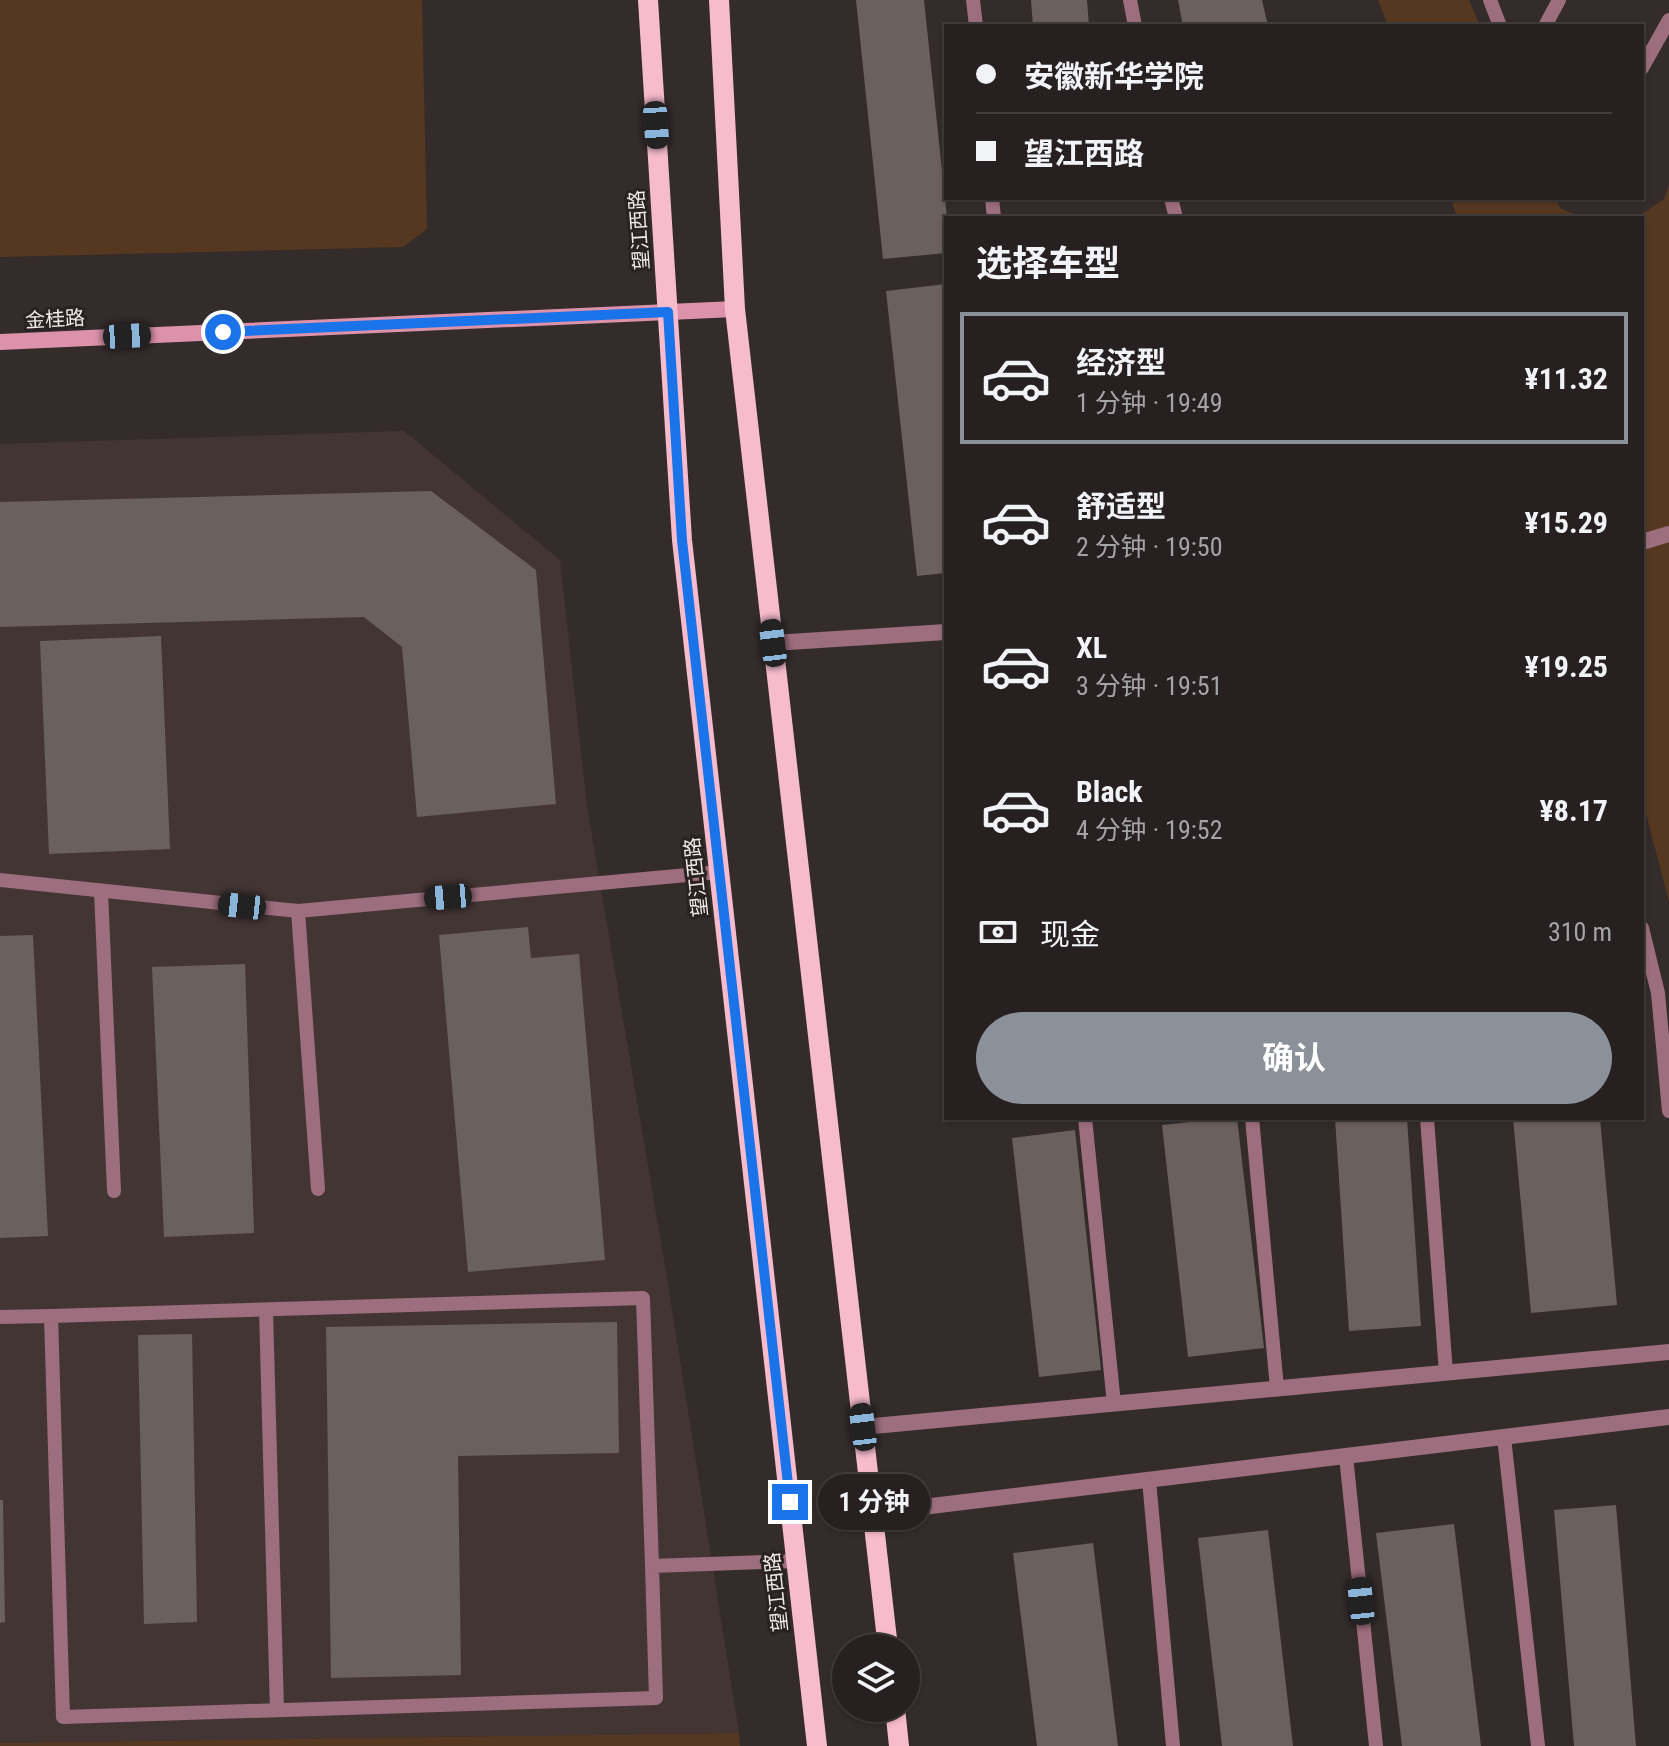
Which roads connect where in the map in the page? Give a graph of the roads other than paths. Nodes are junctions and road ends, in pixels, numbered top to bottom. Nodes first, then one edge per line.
1 (648, 0) edge
2 (719, 0) edge
3 (973, 0) edge
4 (1130, 0) edge
5 (1490, 0) edge
6 (1559, 0) edge
7 (1669, 20) edge
8 (976, 24) edge
9 (1135, 24) edge
10 (1499, 24) edge
11 (1546, 24) edge
12 (1644, 64) edge
13 (735, 309) junction
14 (668, 312) junction
15 (0, 342) edge
16 (1669, 534) edge
17 (1644, 541) edge
18 (944, 632) edge
19 (773, 643) junction
20 (720, 872) junction
21 (0, 880) edge
22 (101, 891) junction
23 (298, 911) junction
24 (1644, 936) edge
25 (1669, 1111) edge
26 (1085, 1120) edge
27 (1252, 1120) edge
28 (1427, 1120) edge
29 (318, 1189) dead end
30 (114, 1191) dead end
31 (266, 1310) junction
32 (51, 1316) junction
33 (0, 1317) edge
34 (1669, 1352) edge
35 (1446, 1373) junction
36 (1277, 1388) junction
37 (1114, 1404) junction
38 (1669, 1417) edge
39 (863, 1427) junction
40 (1504, 1437) junction
41 (1346, 1456) junction
42 (1149, 1480) junction
43 (873, 1513) junction
44 (796, 1561) junction
45 (652, 1566) junction
46 (886, 1634) edge
47 (277, 1710) junction
48 (896, 1722) edge
49 (817, 1746) edge
50 (899, 1746) edge
51 (1173, 1746) edge
52 (1376, 1746) edge
53 (1538, 1746) edge

1 - 14 main road, 望江西路
2 - 13 main road
3 - 8 lane
4 - 9 lane
5 - 10 lane
6 - 11 lane
7 - 12 lane
13 - 14 street, 金桂路
13 - 19 main road
14 - 15 street, 金桂路
14 - 20 main road, 望江西路
16 - 17 street
18 - 19 street
19 - 39 main road
20 - 23 lane
20 - 44 main road, 望江西路
21 - 22 lane
22 - 23 lane
22 - 30 lane
23 - 29 lane
24 - 25 lane
26 - 37 lane
27 - 36 lane
28 - 35 lane
31 - 32 lane
31 - 45 lane
31 - 47 lane
32 - 33 lane
32 - 47 lane
34 - 35 street
35 - 36 street
36 - 37 street
37 - 39 street
38 - 40 street
39 - 43 main road
40 - 41 street
40 - 53 lane
41 - 42 street
41 - 52 lane
42 - 43 street
42 - 51 lane
43 - 46 main road
44 - 45 lane
44 - 49 main road, 望江西路
45 - 47 lane
48 - 50 main road

